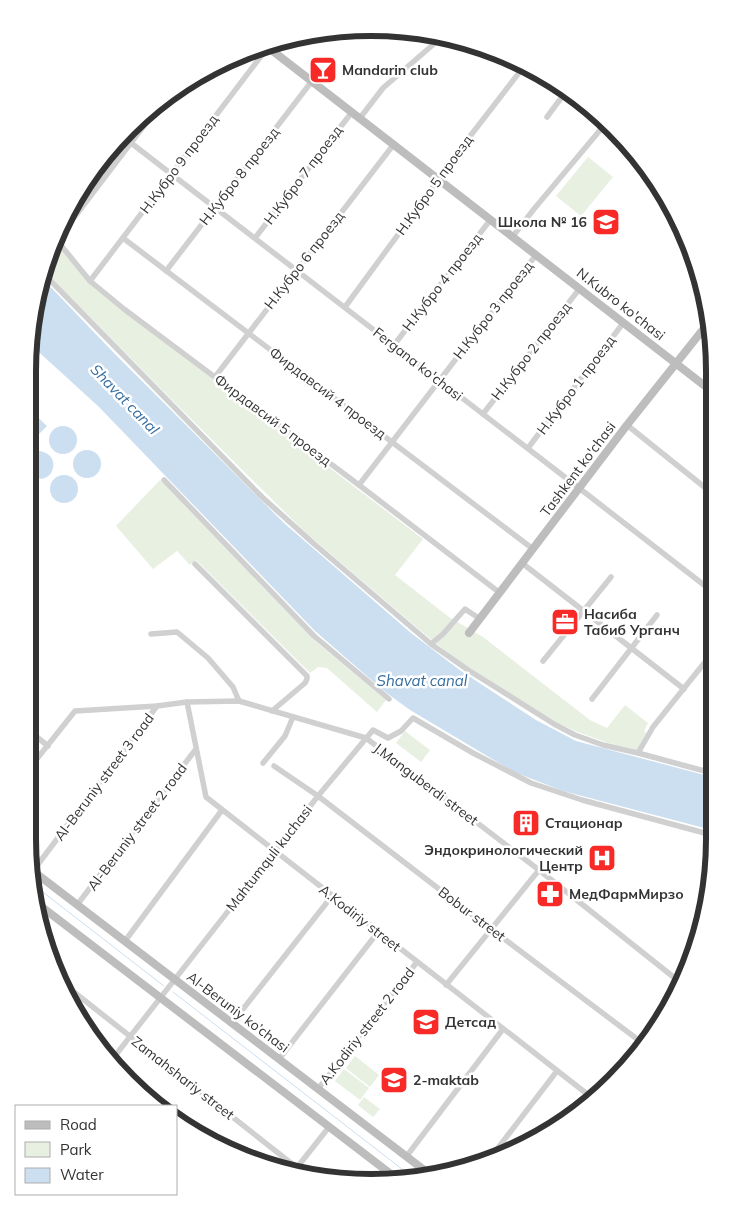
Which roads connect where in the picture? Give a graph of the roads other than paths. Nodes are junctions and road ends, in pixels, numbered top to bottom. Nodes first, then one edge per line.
1 (436, 43) edge
2 (273, 51) edge
3 (260, 55) edge
4 (520, 72) edge
5 (312, 81) junction
6 (562, 97) edge
7 (352, 112) junction
8 (548, 117) dead end
9 (360, 118) junction
10 (145, 124) edge
11 (601, 128) edge
12 (130, 142) junction
13 (394, 144) junction
14 (172, 174) junction
15 (439, 179) junction
16 (214, 207) junction
17 (77, 211) edge
18 (491, 219) junction
19 (513, 236) junction
20 (123, 238) junction
21 (255, 238) junction
22 (61, 245) edge
23 (536, 254) junction
24 (296, 270) junction
25 (166, 271) junction
26 (49, 279) edge
27 (90, 280) junction
28 (580, 288) junction
29 (345, 307) junction
30 (624, 322) junction
31 (703, 328) edge
32 (248, 332) junction
33 (394, 345) junction
34 (676, 364) junction
35 (215, 377) junction
36 (440, 380) junction
37 (706, 387) edge
38 (483, 414) junction
39 (627, 426) junction
40 (392, 442) junction
41 (528, 448) junction
42 (164, 480) dead end
43 (359, 485) junction
44 (579, 488) junction
45 (706, 488) edge
46 (533, 549) junction
47 (195, 564) dead end
48 (522, 564) junction
49 (611, 577) dead end
50 (706, 587) edge
51 (500, 593) junction
52 (584, 610) junction
53 (657, 615) dead end
54 (480, 619) junction
55 (469, 633) dead end
56 (151, 634) dead end
57 (431, 644) junction
58 (631, 647) junction
59 (706, 660) edge
60 (543, 661) dead end
61 (684, 689) junction
62 (389, 699) dead end
63 (592, 699) dead end
64 (239, 701) junction
65 (187, 702) junction
66 (157, 706) junction
67 (272, 711) junction
68 (293, 716) junction
69 (36, 736) edge
70 (366, 738) junction
71 (48, 746) junction
72 (196, 749) junction
73 (638, 753) junction
74 (36, 760) edge
75 (263, 763) dead end
76 (274, 766) dead end
77 (706, 771) edge
78 (318, 796) junction
79 (222, 810) junction
80 (706, 833) edge
81 (275, 852) junction
82 (37, 865) edge
83 (539, 870) junction
84 (38, 875) edge
85 (332, 896) junction
86 (77, 905) junction
87 (44, 909) edge
88 (491, 929) junction
89 (378, 932) junction
90 (125, 942) junction
91 (417, 962) junction
92 (675, 978) edge
93 (175, 980) junction
94 (446, 985) junction
95 (74, 992) edge
96 (161, 998) junction
97 (232, 1023) junction
98 (503, 1029) junction
99 (130, 1037) junction
100 (639, 1040) edge
101 (115, 1056) edge
102 (279, 1059) junction
103 (557, 1071) junction
104 (318, 1089) junction
105 (588, 1095) edge
106 (329, 1127) junction
107 (498, 1149) edge
108 (406, 1156) junction
109 (288, 1163) edge
110 (300, 1166) edge
111 (423, 1169) edge
112 (390, 1173) edge

1 - 9 street
2 - 5 street, N.Kubro ko'chasi
3 - 14 street, Н.Кубро 9 проезд
4 - 15 street, Н.Кубро 5 проезд
5 - 7 street, N.Kubro ko'chasi
5 - 16 street, Н.Кубро 8 проезд
6 - 8 street
7 - 9 street, N.Kubro ko'chasi
7 - 21 street, Н.Кубро 7 проезд
9 - 13 street, N.Kubro ko'chasi
10 - 12 street
11 - 19 street
12 - 14 street, Fergana ko'chasi
12 - 17 street
13 - 15 street, N.Kubro ko'chasi
13 - 24 street, Н.Кубро 6 проезд
14 - 16 street, Fergana ko'chasi
14 - 20 street, Н.Кубро 9 проезд
15 - 18 street, N.Kubro ko'chasi
15 - 29 street, Н.Кубро 5 проезд
16 - 21 street, Fergana ko'chasi
16 - 25 street, Н.Кубро 8 проезд
18 - 19 street, N.Kubro ko'chasi
18 - 33 street, Н.Кубро 4 проезд
19 - 23 street, N.Kubro ko'chasi
20 - 25 street, Фирдавсий 4 проезд
20 - 27 street, Н.Кубро 9 проезд
21 - 24 street, Fergana ko'chasi
22 - 27 street, Фирдавсий 5 проезд
23 - 28 street, N.Kubro ko'chasi
23 - 36 street, Н.Кубро 3 проезд
24 - 29 street, Fergana ko'chasi
24 - 32 street, Н.Кубро 6 проезд
25 - 32 street, Фирдавсий 4 проезд
26 - 57 street
27 - 35 street, Фирдавсий 5 проезд
28 - 30 street, N.Kubro ko'chasi
28 - 38 street, Н.Кубро 2 проезд
29 - 33 street, Fergana ko'chasi
30 - 34 street, N.Kubro ko'chasi
30 - 41 street, Н.Кубро 1 проезд
31 - 34 street, Tashkent ko'chasi
32 - 35 street, Н.Кубро 6 проезд
32 - 40 street, Фирдавсий 4 проезд
33 - 36 street, Fergana ko'chasi
34 - 37 street, N.Kubro ko'chasi
34 - 39 street, Tashkent ko'chasi
35 - 43 street, Фирдавсий 5 проезд
36 - 38 street, Fergana ko'chasi
36 - 40 street, Н.Кубро 3 проезд
38 - 41 street, Fergana ko'chasi
39 - 44 street, Tashkent ko'chasi
39 - 45 street
40 - 43 street, Н.Кубро 3 проезд
40 - 46 street, Фирдавсий 4 проезд
41 - 44 street, Fergana ko'chasi
42 - 62 street
43 - 51 street, Фирдавсий 5 проезд
44 - 46 street, Tashkent ko'chasi
44 - 50 street, Fergana ko'chasi
46 - 48 street, Tashkent ko'chasi
47 - 67 street
48 - 51 street, Tashkent ko'chasi
48 - 52 street
49 - 52 street
51 - 54 street, Tashkent ko'chasi
52 - 58 street
52 - 60 street
53 - 58 street
54 - 55 street, Tashkent ko'chasi
54 - 57 street
56 - 64 street
57 - 73 street
58 - 61 street
58 - 63 street
59 - 61 street
61 - 73 street
64 - 65 street, J.Manguberdi street
64 - 67 street, J.Manguberdi street
65 - 66 street, J.Manguberdi street
65 - 72 street, A.Kodiriy street
66 - 71 street, J.Manguberdi street
66 - 82 street, Al-Beruniy street 3 road
67 - 68 street, J.Manguberdi street
68 - 70 street, J.Manguberdi street
68 - 75 street
69 - 71 street
70 - 78 street, Mahtumquli kuchasi
70 - 80 street
70 - 83 street, J.Manguberdi street
71 - 74 street
72 - 79 street, A.Kodiriy street
72 - 86 street, Al-Beruniy street 2 road
73 - 77 street
76 - 78 street, Bobur street
78 - 81 street, Mahtumquli kuchasi
78 - 88 street, Bobur street
79 - 81 street, A.Kodiriy street
79 - 90 street
81 - 85 street, A.Kodiriy street
81 - 93 street, Mahtumquli kuchasi
83 - 88 street
83 - 92 street, J.Manguberdi street
84 - 86 street, Al-Beruniy ko’chasi
85 - 89 street, A.Kodiriy street
85 - 97 street
86 - 90 street, Al-Beruniy ko’chasi
87 - 96 street
88 - 94 street
88 - 100 street, Bobur street
89 - 91 street, A.Kodiriy street
89 - 102 street
90 - 93 street, Al-Beruniy ko’chasi
91 - 94 street, A.Kodiriy street
91 - 104 street, A.Kodiriy street 2 road
93 - 96 street, Mahtumquli kuchasi
93 - 97 street, Al-Beruniy ko’chasi
94 - 98 street, A.Kodiriy street
95 - 99 street, Zamahshariy street
96 - 99 street, Mahtumquli kuchasi
96 - 106 street
97 - 102 street, Al-Beruniy ko’chasi
98 - 103 street, A.Kodiriy street
98 - 108 street
99 - 101 street, Mahtumquli kuchasi
99 - 109 street, Zamahshariy street
102 - 104 street, Al-Beruniy ko’chasi
103 - 105 street, A.Kodiriy street
103 - 107 street
104 - 108 street, Al-Beruniy ko’chasi
106 - 110 street
106 - 112 street
108 - 111 street, Al-Beruniy ko’chasi

